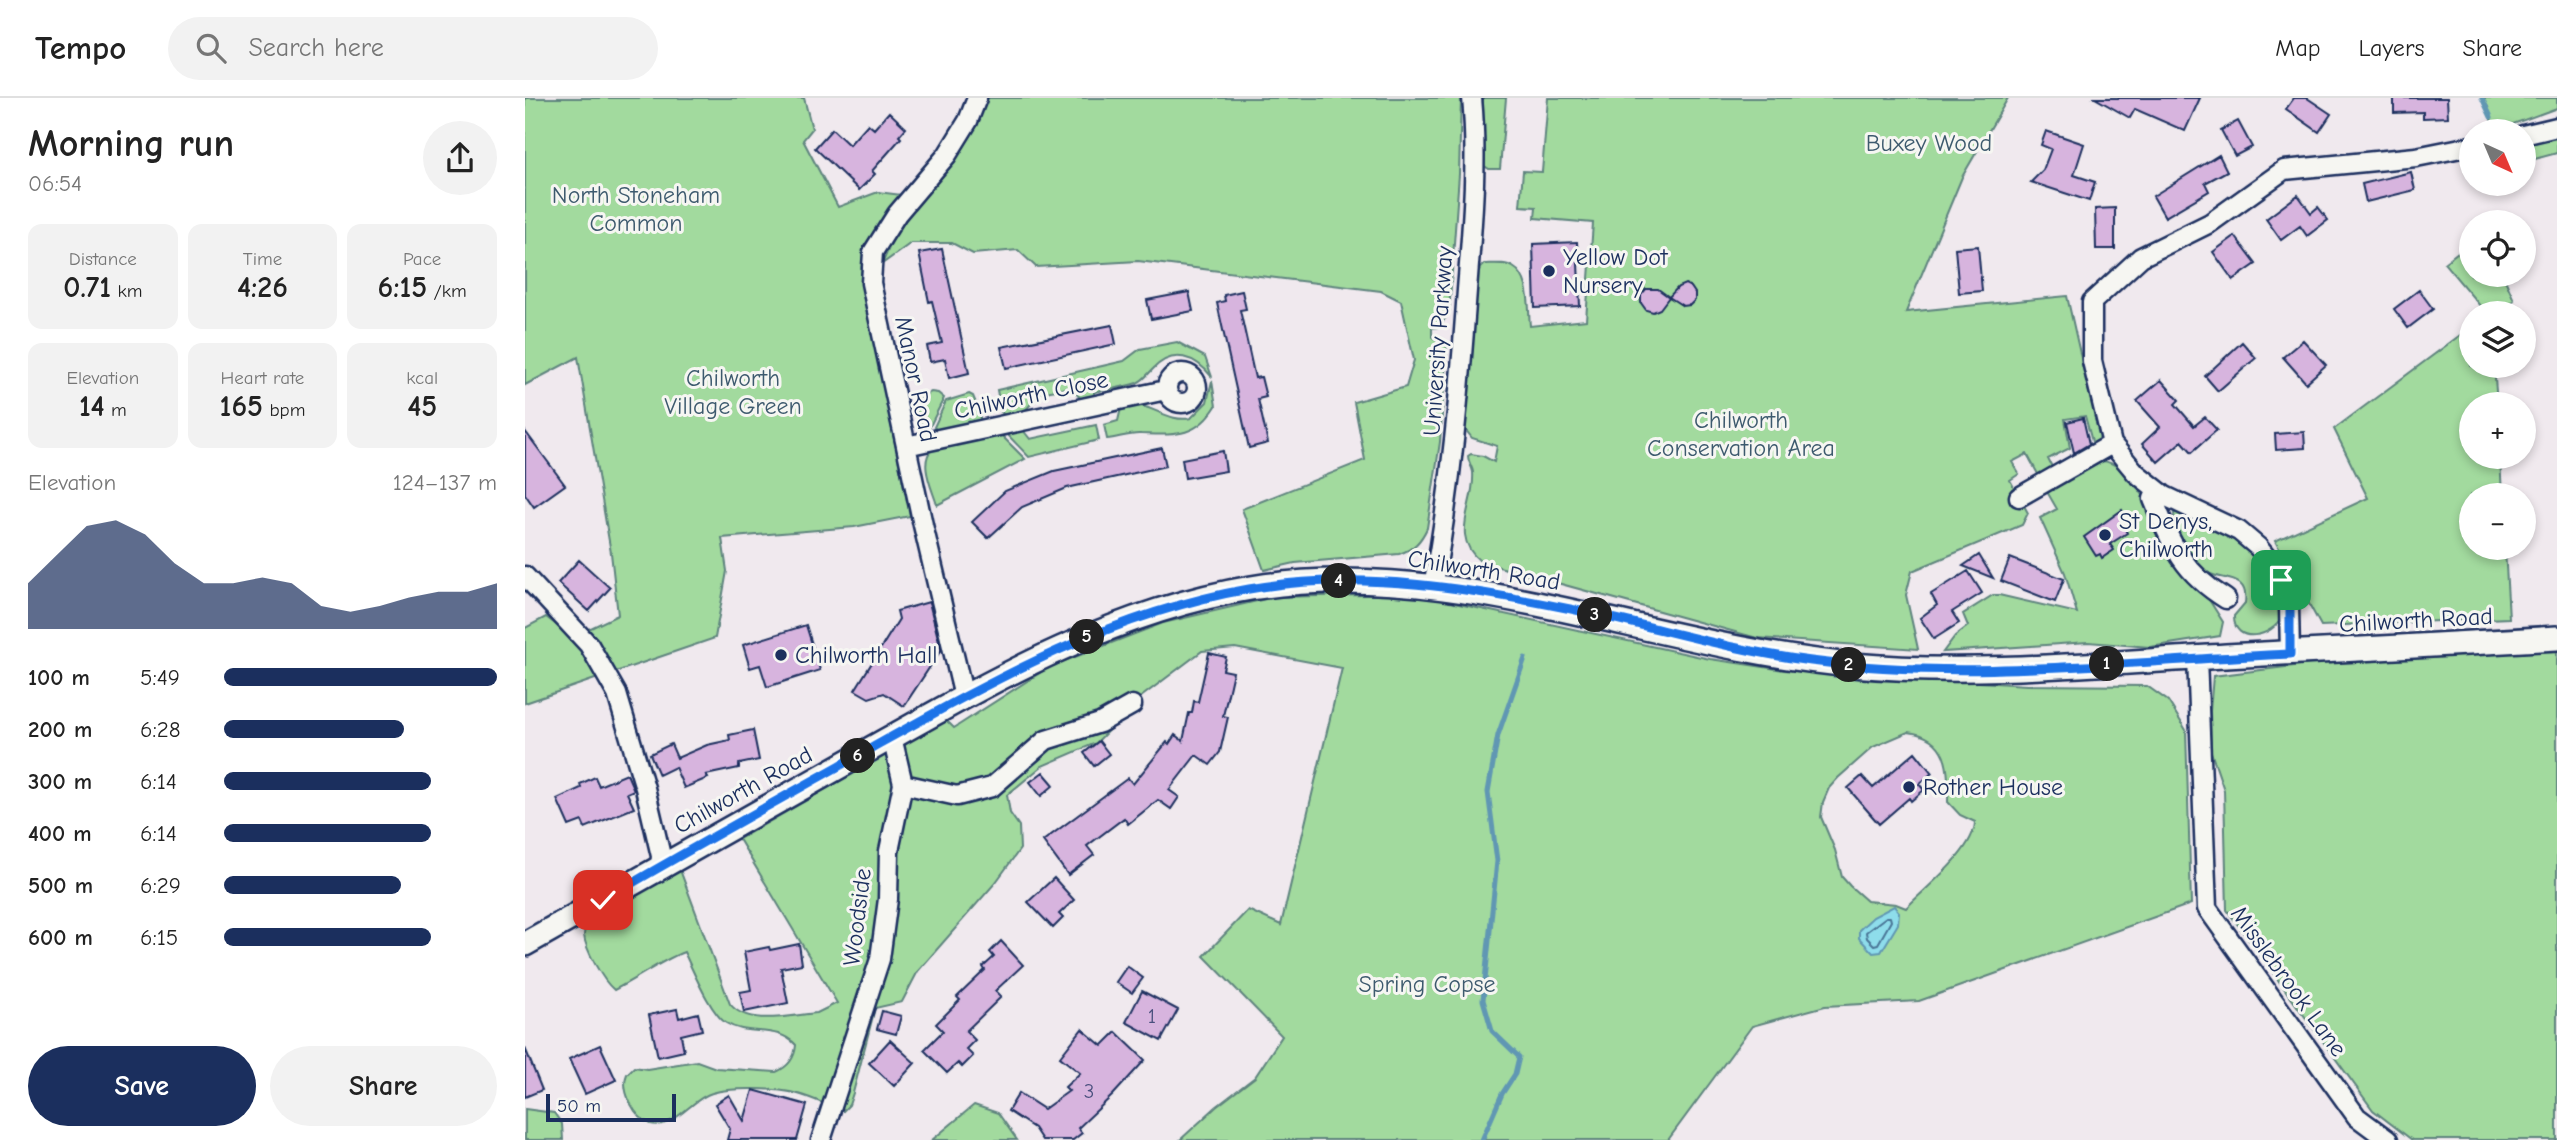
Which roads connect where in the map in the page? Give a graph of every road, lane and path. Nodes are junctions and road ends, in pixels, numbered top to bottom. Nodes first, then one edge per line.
1 (977, 98) edge
2 (1472, 98) edge
3 (2557, 127) edge
4 (2536, 132) edge
5 (2459, 148) edge
6 (1166, 390) dead end
7 (2112, 444) junction
8 (906, 446) junction
9 (2157, 490) junction
10 (2019, 497) dead end
11 (525, 576) edge
12 (1433, 587) junction
13 (2226, 599) dead end
14 (2557, 638) edge
15 (2290, 654) junction
16 (2197, 659) junction
17 (964, 697) junction
18 (1132, 705) dead end
19 (892, 737) junction
20 (903, 784) junction
21 (660, 867) junction
22 (525, 944) edge
23 (821, 1140) edge
24 (2388, 1140) edge

1 - 8 street, Manor Road
2 - 12 street, University Parkway
3 - 4 street
5 - 7 street
6 - 8 street, Chilworth Close
7 - 9 street
7 - 10 street
8 - 17 street, Manor Road
9 - 13 street
9 - 15 street
11 - 21 street
12 - 16 main road, Chilworth Road
12 - 17 main road, Chilworth Road
14 - 15 main road, Chilworth Road
15 - 16 main road, Chilworth Road
16 - 24 street, Misslebrook Lane
17 - 19 main road, Chilworth Road
18 - 20 street
19 - 20 street, Woodside
19 - 21 main road, Chilworth Road
20 - 23 street, Woodside
21 - 22 main road, Chilworth Road

